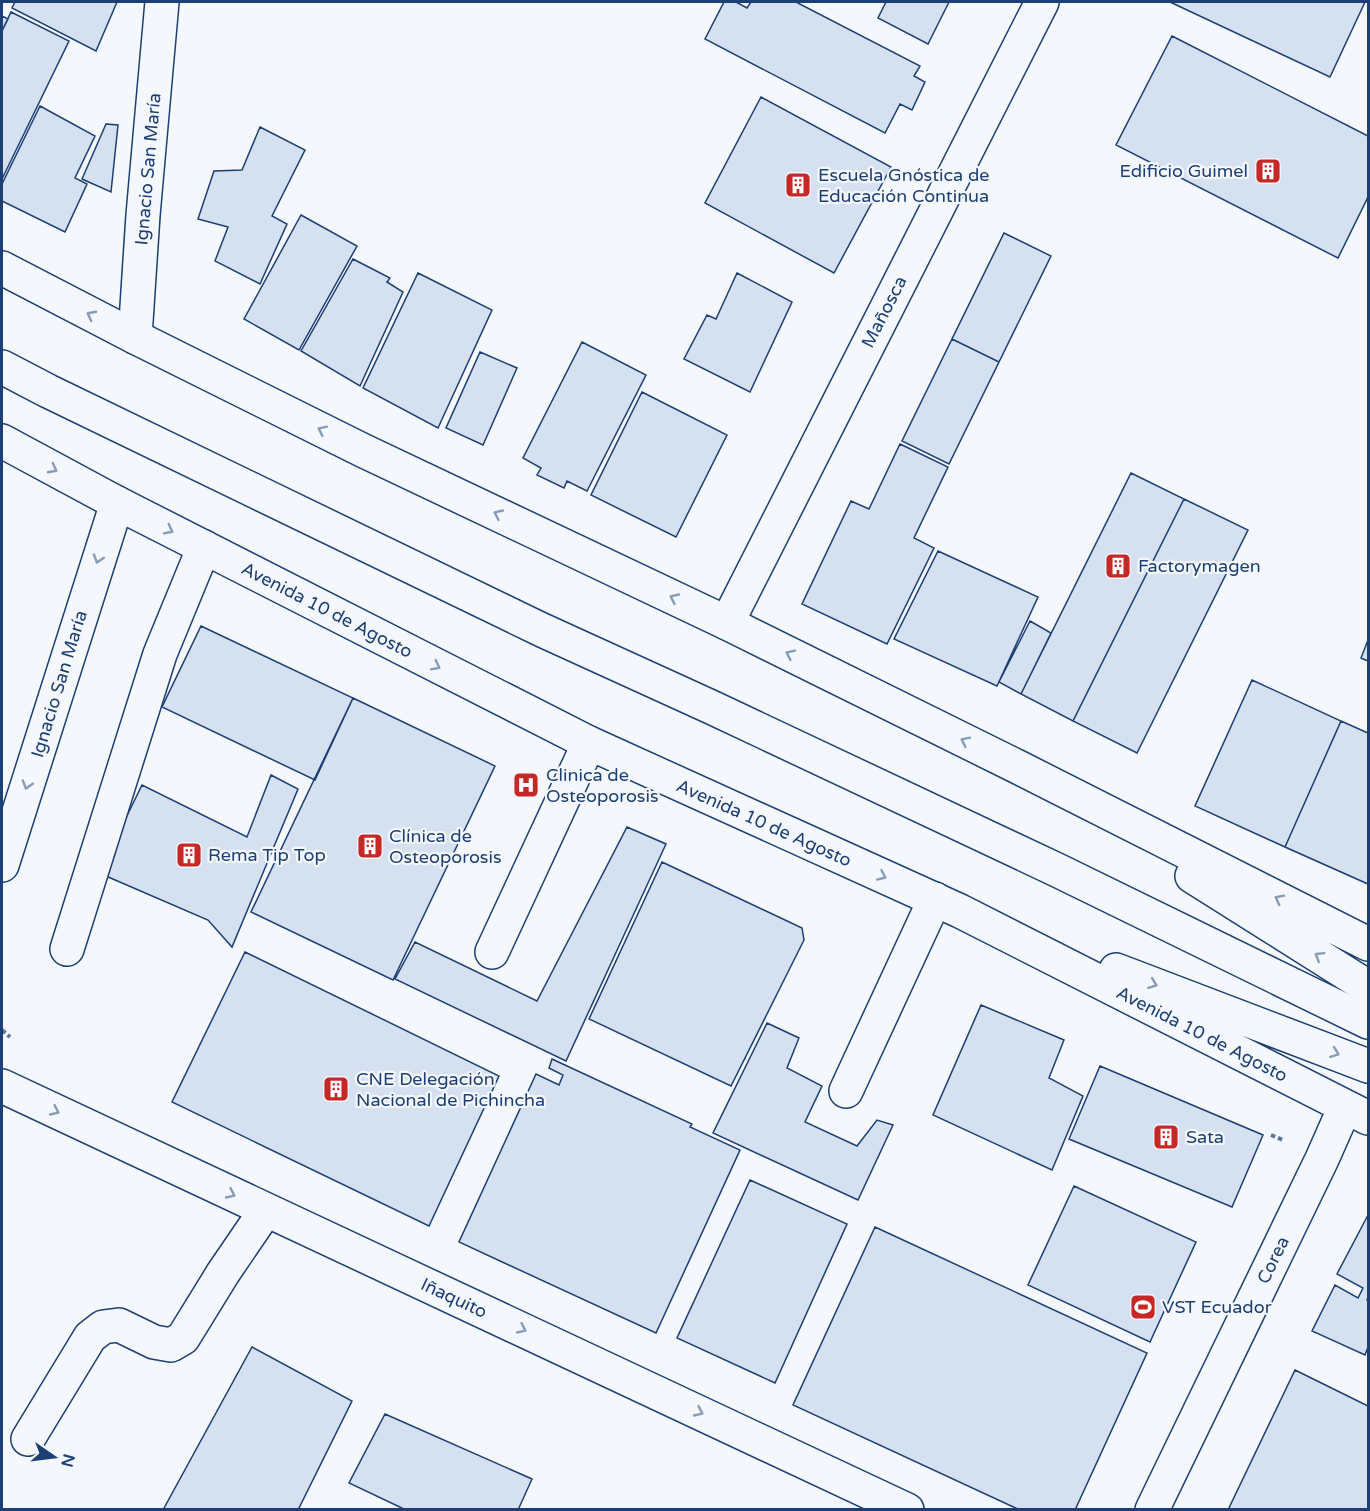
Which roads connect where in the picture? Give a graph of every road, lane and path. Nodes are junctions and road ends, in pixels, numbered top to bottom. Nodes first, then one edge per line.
1 (162, 2) edge
2 (1042, 2) edge
3 (2, 268) edge
4 (135, 338) junction
5 (2, 367) edge
6 (2, 441) edge
7 (117, 503) junction
8 (204, 547) junction
9 (727, 623) junction
10 (589, 743) junction
11 (1018, 767) junction
12 (2, 865) edge
13 (948, 905) junction
14 (1368, 944) edge
15 (67, 949) dead end
16 (492, 952) dead end
17 (1368, 987) edge
18 (1368, 1022) edge
19 (2, 1030) edge
20 (10, 1037) dead end
21 (1368, 1066) edge
22 (2, 1086) edge
23 (846, 1091) dead end
24 (1357, 1112) edge
25 (1271, 1135) dead end
26 (1284, 1140) dead end
27 (266, 1210) junction
28 (28, 1439) dead end
29 (907, 1509) edge
30 (1152, 1509) edge

1 - 4 main road, Ignacio San María
2 - 9 main road, Mañosca
4 -> 3 main road
9 -> 4 main road
5 - 18 main road
6 -> 7 main road, Avenida 10 de Agosto
7 -> 8 main road, Avenida 10 de Agosto
7 -> 12 main road, Ignacio San María
8 -> 10 main road, Avenida 10 de Agosto
8 - 15 main road
11 -> 9 main road
10 -> 13 main road, Avenida 10 de Agosto
10 - 16 main road
14 -> 11 main road
17 -> 11 main road
13 -> 21 main road
13 - 23 main road
13 - 24 main road, Avenida 10 de Agosto
19 - 20 path
22 -> 27 main road, Iñaquito
24 - 30 main road, Corea
25 - 26 path
27 - 28 main road
27 -> 29 main road, Iñaquito

